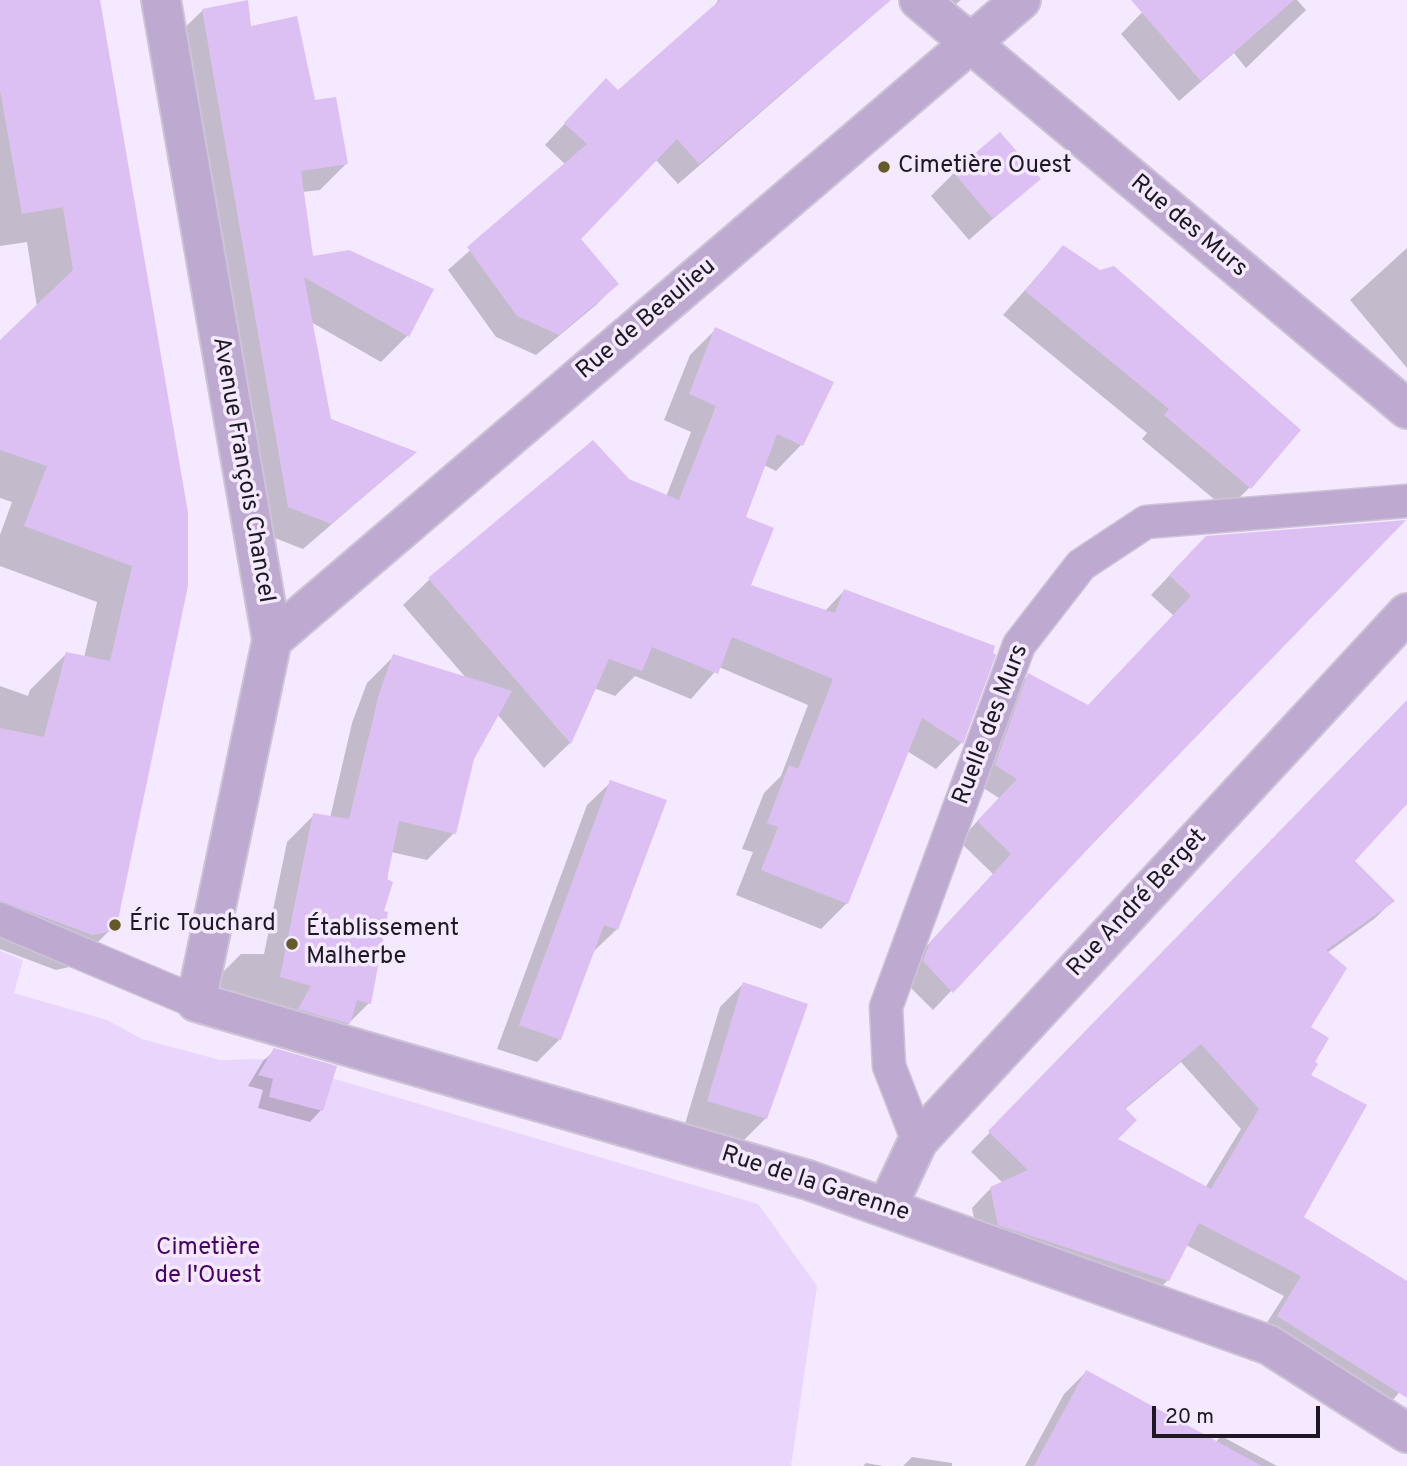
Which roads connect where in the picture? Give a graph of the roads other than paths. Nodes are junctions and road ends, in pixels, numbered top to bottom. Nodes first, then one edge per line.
1 (161, 0) edge
2 (919, 0) edge
3 (1021, 0) edge
4 (971, 43) junction
5 (1406, 405) edge
6 (1407, 501) edge
7 (1407, 613) edge
8 (272, 640) junction
9 (0, 919) edge
10 (196, 1002) junction
11 (918, 1142) junction
12 (887, 1207) junction
13 (1407, 1433) edge

1 - 8 street, Avenue François Chancel
2 - 4 street, Rue des Murs
3 - 4 street, Rue de Beaulieu
4 - 5 street, Rue des Murs
4 - 8 street, Rue de Beaulieu
6 - 11 lane, Ruelle des Murs
7 - 11 street, Rue André Berget
8 - 10 street, Avenue François Chancel
9 - 10 lane
10 - 12 street, Rue de la Garenne
11 - 12 street, Rue André Berget
12 - 13 street, Rue de la Garenne

